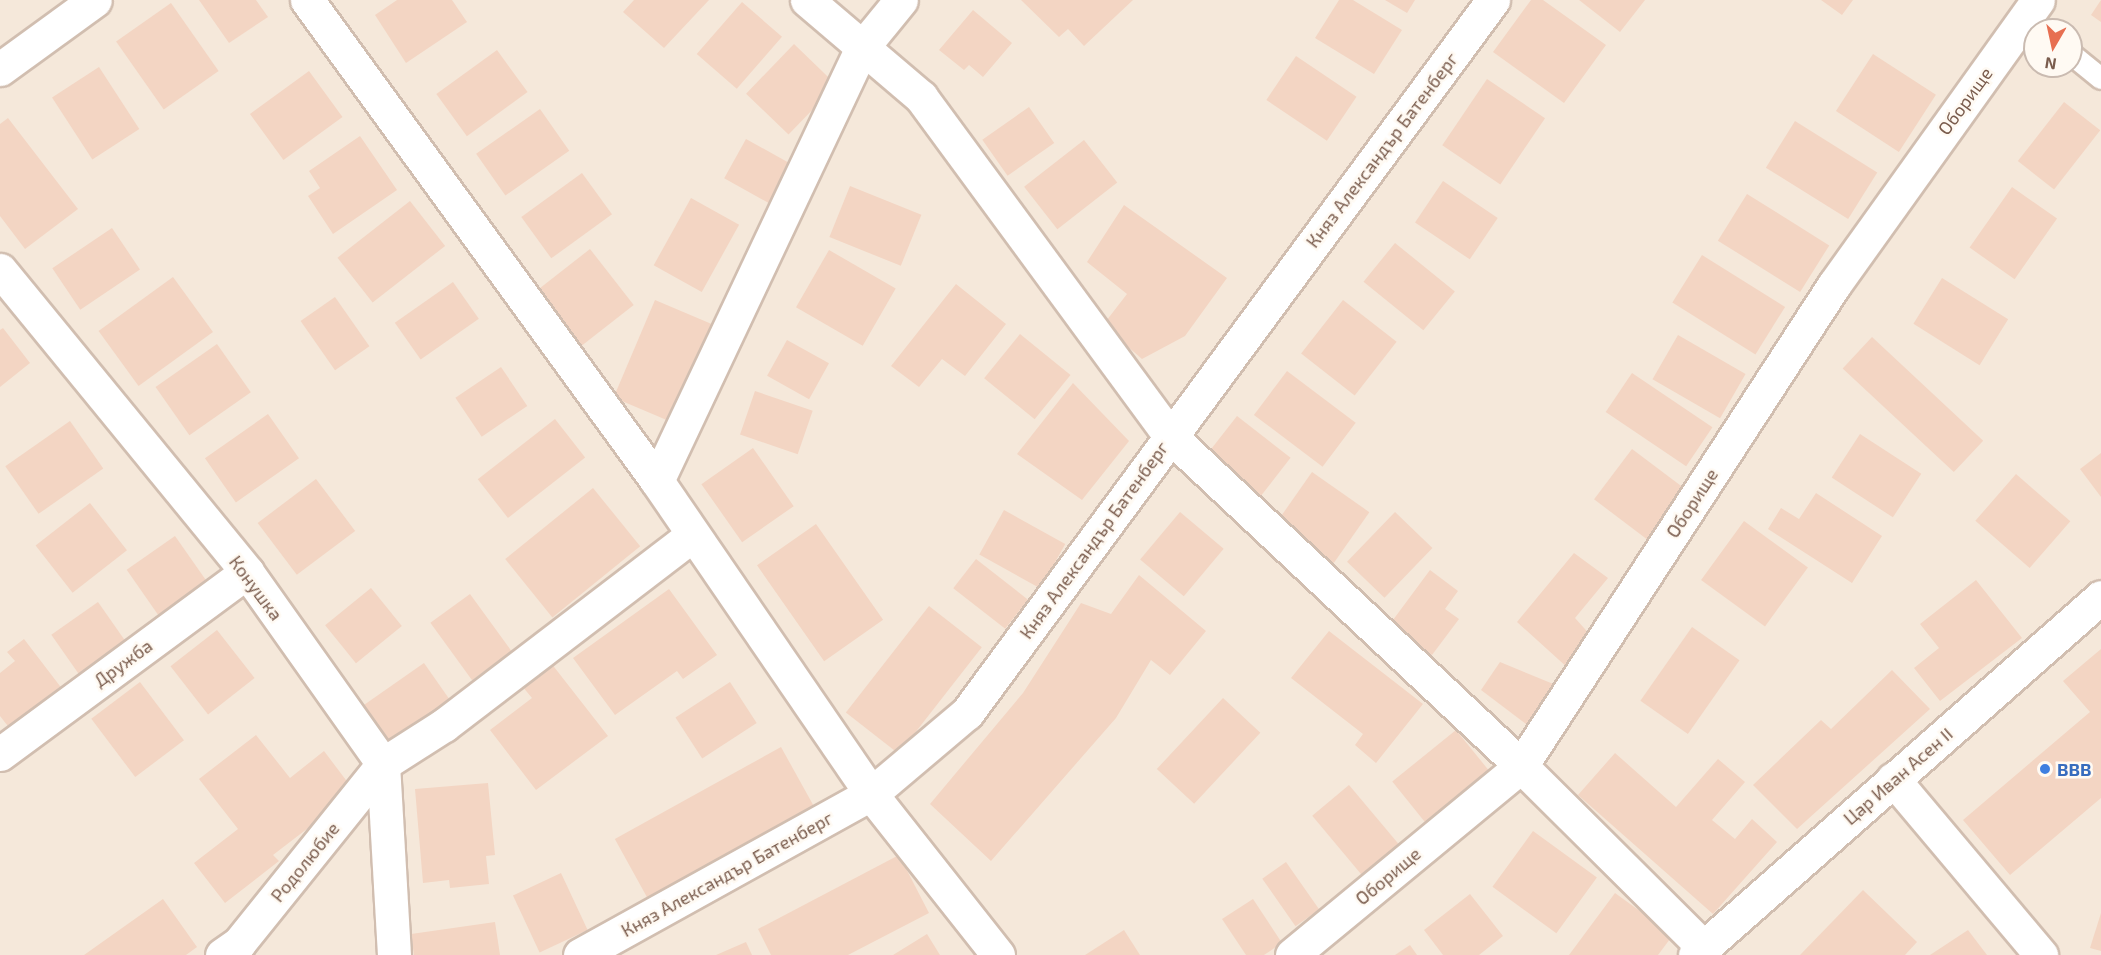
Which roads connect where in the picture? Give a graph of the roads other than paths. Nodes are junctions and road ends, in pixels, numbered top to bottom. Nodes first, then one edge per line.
1 (95, 0) edge
2 (308, 0) edge
3 (807, 0) edge
4 (901, 0) edge
5 (1493, 0) edge
6 (2034, 16) edge
7 (861, 49) junction
8 (2083, 64) edge
9 (0, 69) edge
10 (2101, 78) edge
11 (0, 270) edge
12 (1170, 436) junction
13 (657, 481) junction
14 (691, 536) junction
15 (247, 572) junction
16 (2101, 597) edge
17 (0, 754) edge
18 (383, 764) junction
19 (1521, 766) junction
20 (1893, 779) junction
21 (872, 794) junction
22 (1699, 951) edge
23 (222, 955) edge
24 (394, 955) edge
25 (580, 955) edge
26 (998, 955) edge
27 (1292, 955) edge
28 (2041, 955) edge

1 - 9 street
2 - 13 street
3 - 7 street
4 - 7 street
5 - 12 street, Княз Александър Батенберг
6 - 19 street, Оборище
7 - 12 street
7 - 13 street
8 - 10 lane
11 - 15 street, Конушка
12 - 19 street
12 - 21 street, Княз Александър Батенберг
13 - 14 street
14 - 18 street, Родолюбие
14 - 21 street
15 - 17 street, Дружба
15 - 18 street, Конушка
16 - 20 street, Цар Иван Асен II
18 - 23 street, Родолюбие
18 - 24 street
19 - 22 street
19 - 27 street, Оборище
20 - 22 street, Цар Иван Асен II
20 - 28 street
21 - 25 street, Княз Александър Батенберг
21 - 26 street

